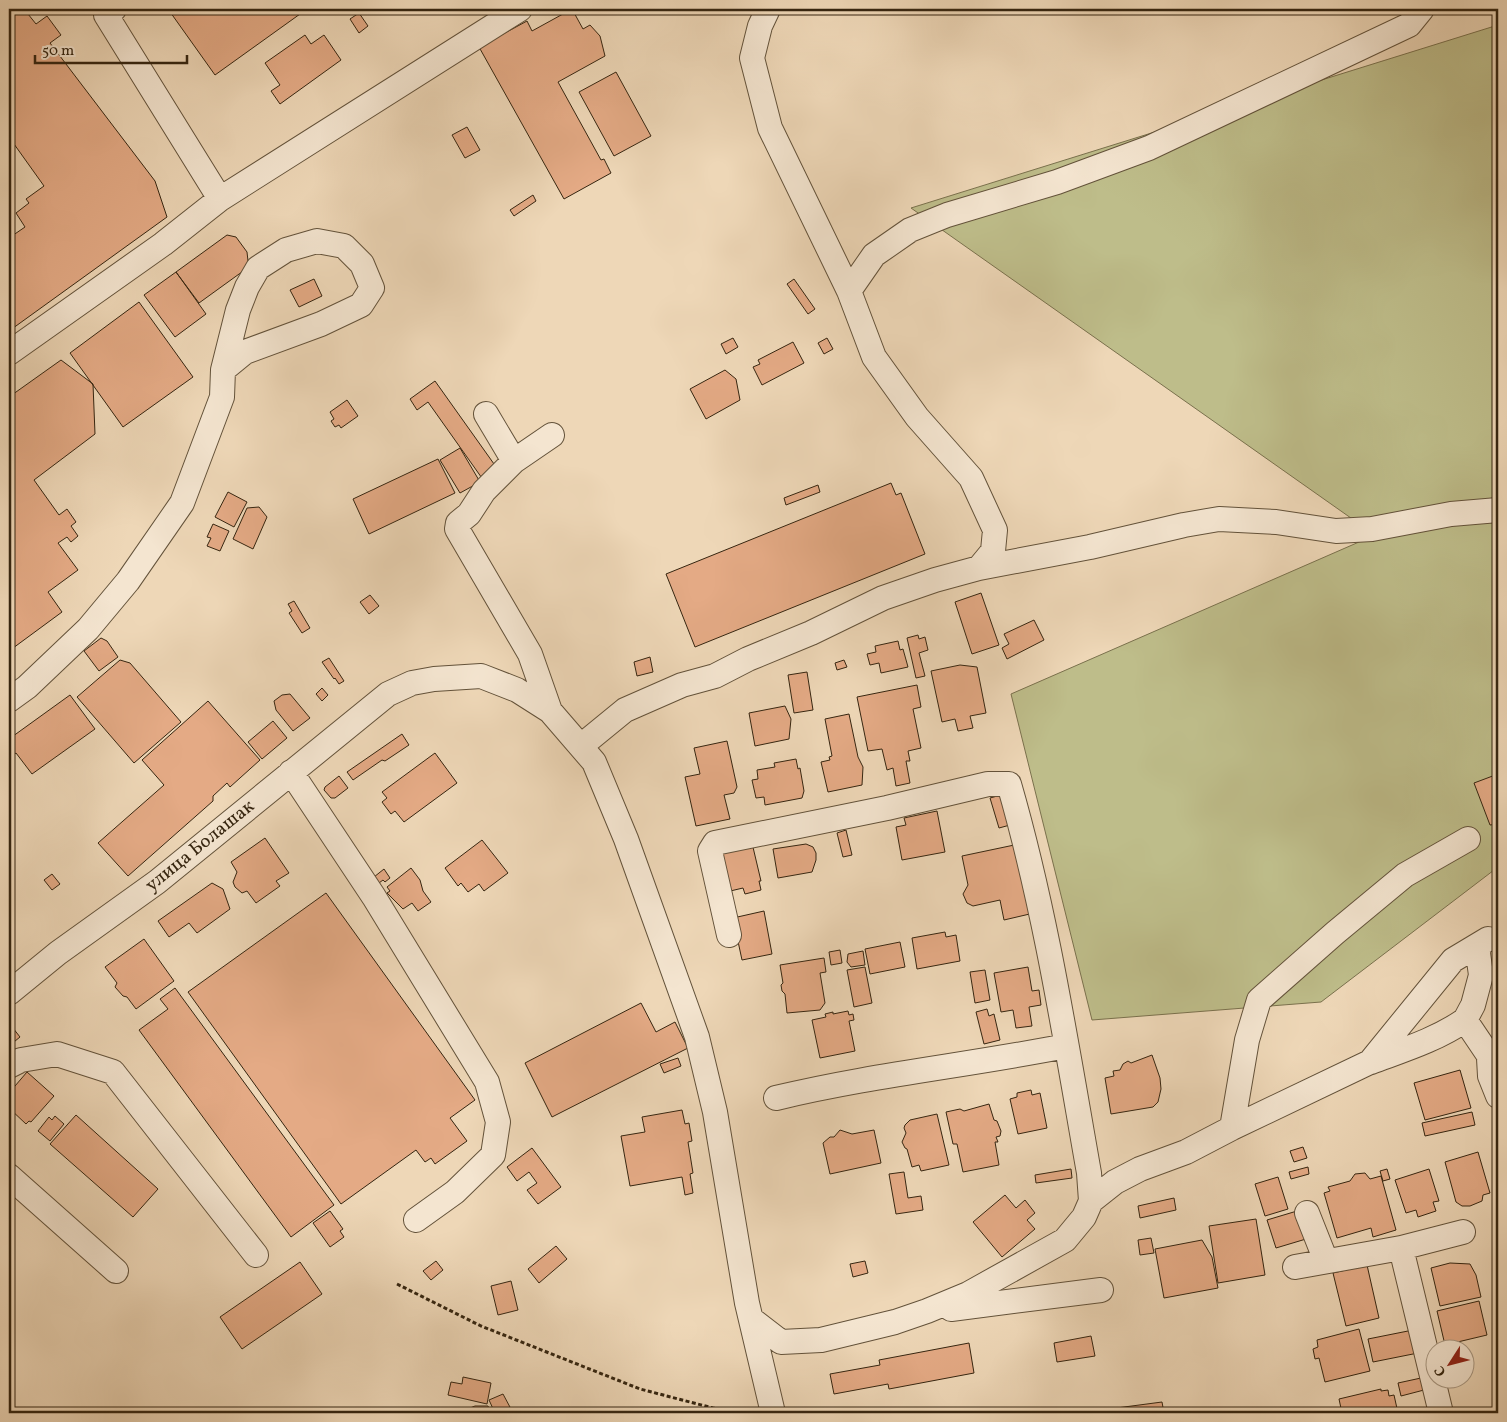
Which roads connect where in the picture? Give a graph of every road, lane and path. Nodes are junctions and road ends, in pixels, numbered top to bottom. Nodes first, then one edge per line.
1 (114, 9) edge
2 (520, 9) edge
3 (1422, 9) edge
4 (760, 14) edge
5 (220, 199) junction
6 (849, 291) junction
7 (9, 353) edge
8 (223, 370) junction
9 (486, 414) dead end
10 (552, 435) dead end
11 (514, 461) junction
12 (1498, 510) edge
13 (979, 568) junction
14 (9, 700) edge
15 (550, 711) junction
16 (582, 746) junction
17 (291, 772) junction
18 (1468, 839) dead end
19 (730, 934) dead end
20 (9, 993) edge
21 (1465, 1020) junction
22 (1066, 1046) junction
23 (1370, 1062) junction
24 (1494, 1063) edge
25 (9, 1066) edge
26 (1498, 1096) edge
27 (776, 1098) dead end
28 (1232, 1128) junction
29 (9, 1176) edge
30 (1091, 1200) junction
31 (1307, 1213) dead end
32 (416, 1220) dead end
33 (1463, 1232) dead end
34 (1401, 1248) junction
35 (256, 1256) dead end
36 (1326, 1261) junction
37 (1295, 1267) dead end
38 (116, 1271) dead end
39 (396, 1284) dead end
40 (1101, 1290) dead end
41 (927, 1312) junction
42 (751, 1319) junction
43 (742, 1413) edge
44 (772, 1413) edge
45 (1441, 1413) edge

1 - 5 street
2 - 5 street
3 - 6 street
4 - 6 street
5 - 7 street
6 - 13 street
8 - 8 street
8 - 14 street
9 - 11 street
10 - 11 street
11 - 15 street
12 - 13 street
13 - 16 street
15 - 16 street
15 - 17 street, улица Болашак
16 - 42 street
17 - 20 street, улица Болашак
17 - 32 street
18 - 28 street
19 - 22 street
21 - 23 street
21 - 23 street
21 - 24 street
22 - 27 street
22 - 30 street
23 - 28 street
24 - 26 street
25 - 35 street
28 - 30 street
29 - 38 street
30 - 41 street
31 - 36 street
33 - 34 street
34 - 36 street
34 - 45 street
36 - 37 street
39 - 43 path
40 - 41 street
41 - 42 street
42 - 44 street

